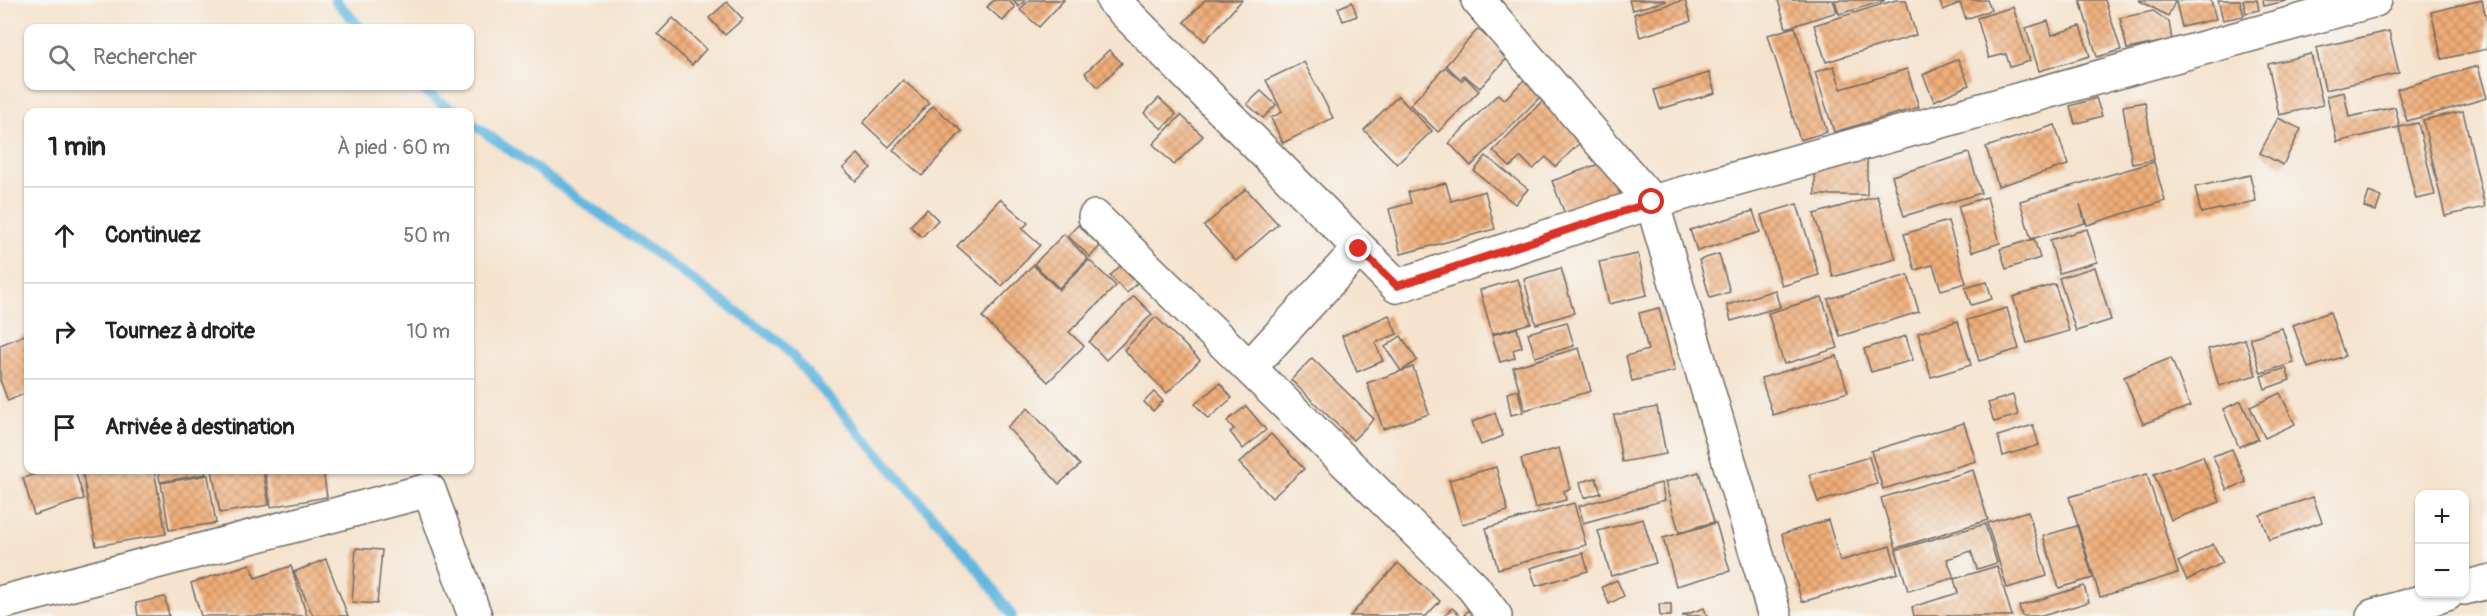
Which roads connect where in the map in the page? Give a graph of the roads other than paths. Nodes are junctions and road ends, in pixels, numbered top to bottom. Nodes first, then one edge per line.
1 (1113, 0) edge
2 (1478, 0) edge
3 (2375, 0) edge
4 (1652, 202) junction
5 (1095, 217) dead end
6 (1359, 249) junction
7 (1250, 367) junction
8 (2487, 582) edge
9 (2469, 587) edge
10 (2434, 598) edge
11 (0, 603) edge
12 (475, 616) edge
13 (1495, 616) edge
14 (1775, 616) edge
15 (2373, 616) edge

1 - 6 street
2 - 4 street
3 - 4 street
4 - 6 street
4 - 14 street
5 - 7 street
6 - 7 street
7 - 13 street
8 - 9 street
10 - 15 street
11 - 12 street

